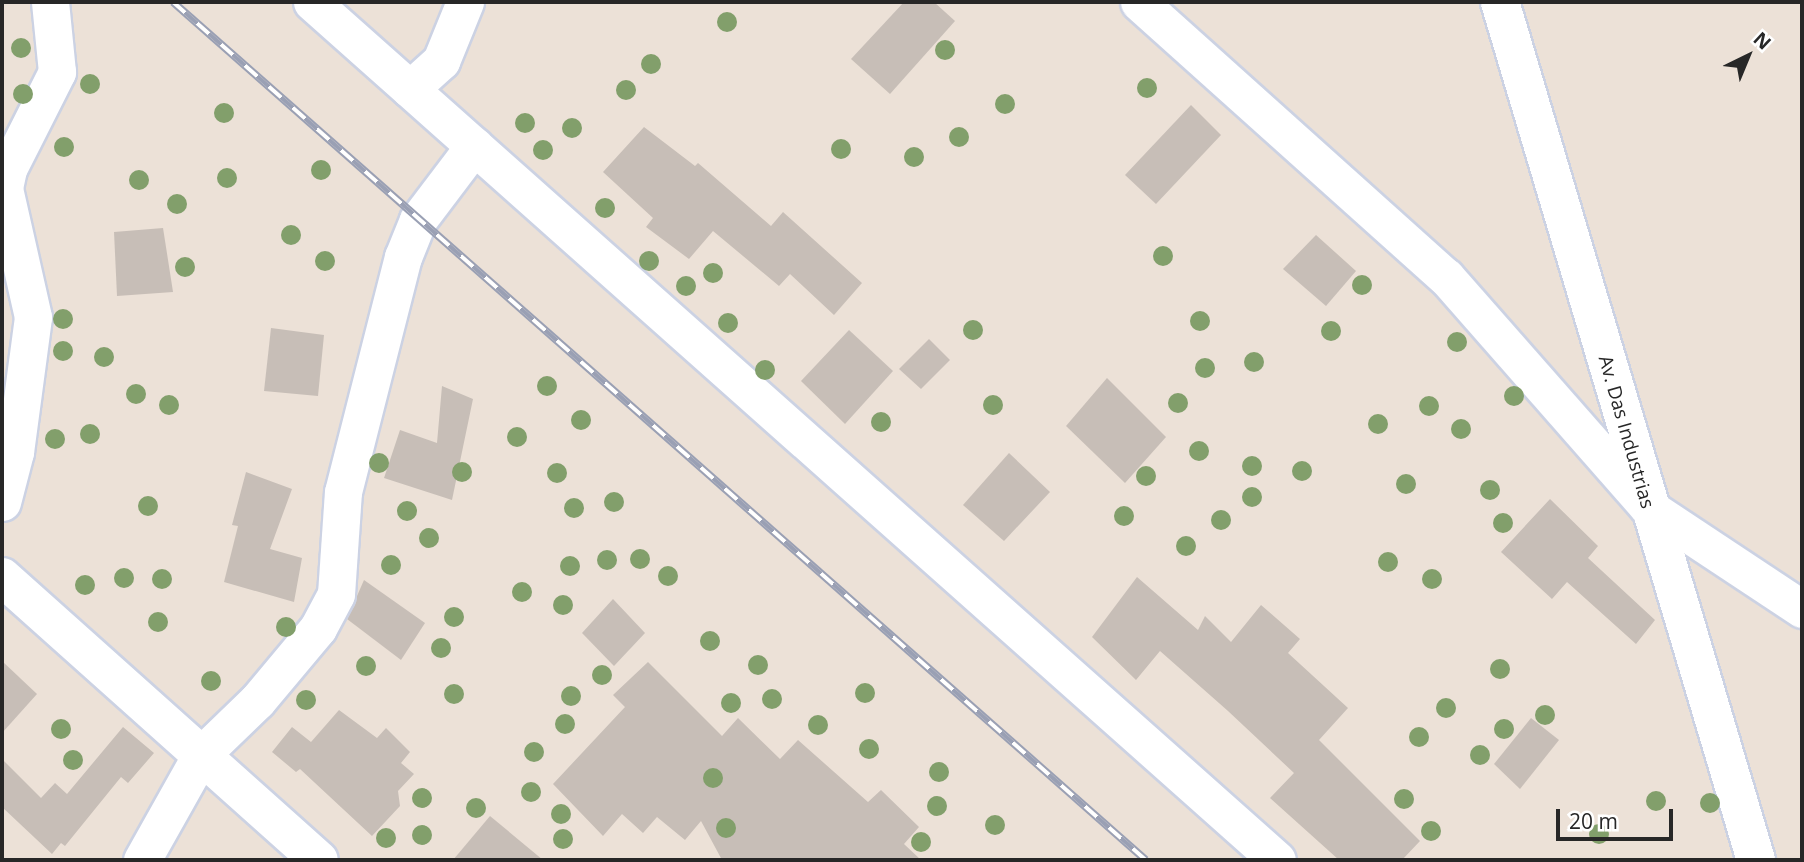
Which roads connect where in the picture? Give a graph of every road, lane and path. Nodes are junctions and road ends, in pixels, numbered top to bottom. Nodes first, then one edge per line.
1 (50, 2) edge
2 (312, 2) edge
3 (465, 2) edge
4 (1139, 2) edge
5 (1500, 2) edge
6 (410, 89) junction
7 (474, 146) junction
8 (2, 502) edge
9 (1647, 507) junction
10 (2, 577) edge
11 (1802, 609) edge
12 (201, 755) junction
13 (142, 860) edge
14 (319, 860) edge
15 (1277, 860) edge
16 (1756, 860) edge

1 - 8 street
2 - 6 street
3 - 6 street
4 - 9 street
5 - 9 main road, Av. Das Industrias
6 - 7 street
7 - 12 street
7 - 15 street
9 - 11 street
9 - 16 main road, Av. Das Industrias
10 - 12 main road
12 - 13 street
12 - 14 main road

